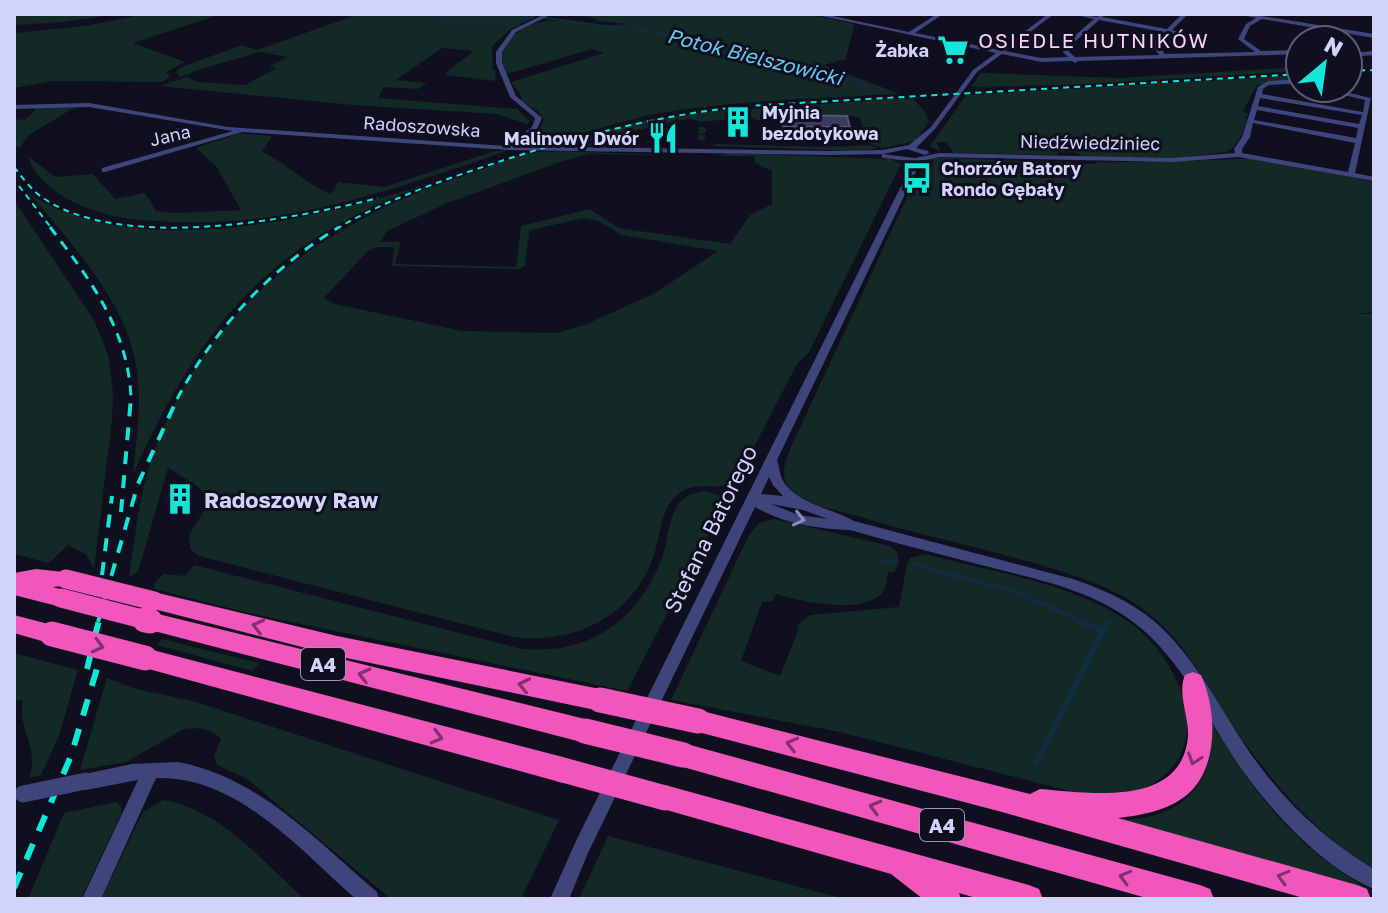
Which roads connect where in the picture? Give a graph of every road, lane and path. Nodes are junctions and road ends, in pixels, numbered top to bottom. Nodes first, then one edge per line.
1 (549, 14) edge
2 (815, 14) edge
3 (940, 14) edge
4 (1051, 14) edge
5 (1075, 14) edge
6 (1185, 14) edge
7 (1240, 14) edge
8 (1100, 16) edge
9 (1259, 19) junction
10 (1284, 24) edge
11 (1168, 31) junction
12 (911, 33) junction
13 (1194, 36) dead end
14 (1259, 52) junction
15 (1284, 52) edge
16 (998, 54) junction
17 (1165, 57) junction
18 (1075, 61) junction
19 (1284, 82) edge
20 (1257, 95) junction
21 (1364, 98) edge
22 (14, 107) edge
23 (1254, 107) junction
24 (1365, 114) junction
25 (1251, 121) junction
26 (1362, 127) junction
27 (933, 128) junction
28 (242, 130) junction
29 (1358, 141) junction
30 (912, 147) junction
31 (508, 148) junction
32 (922, 155) junction
33 (1239, 155) junction
34 (900, 156) junction
35 (105, 170) dead end
36 (1351, 174) junction
37 (1374, 179) edge
38 (906, 182) junction
39 (771, 459) junction
40 (751, 499) junction
41 (798, 504) junction
42 (850, 525) junction
43 (14, 584) edge
44 (152, 611) junction
45 (14, 624) edge
46 (1193, 683) junction
47 (151, 771) junction
48 (18, 795) edge
49 (1002, 799) junction
50 (886, 858) junction
51 (1374, 880) edge
52 (91, 899) edge
53 (370, 899) edge
54 (559, 899) edge
55 (947, 899) edge
56 (1029, 899) edge
57 (1200, 899) edge
58 (1357, 899) edge

1 - 31 street
2 - 12 street
3 - 12 street
4 - 16 street, Stefana Batorego
5 - 8 street
6 - 11 street
7 - 9 street
8 - 11 street
8 - 18 street
9 - 10 street
9 - 14 street
11 - 13 street
11 - 17 street
12 - 16 street
14 - 15 street
14 - 17 street
16 - 18 street
16 - 27 street, Stefana Batorego
17 - 18 street
19 - 20 street
20 - 23 street
20 - 24 street
21 - 24 street
22 - 28 street, Radoszowska
23 - 25 street
23 - 26 street
24 - 26 street
25 - 29 street
25 - 33 street
26 - 29 street
27 - 30 street, Stefana Batorego
27 - 32 street, Stefana Batorego
28 - 31 street, Radoszowska
28 - 35 street, Jana
29 - 36 street
30 - 32 street
30 - 34 street
31 - 34 street, Radoszowska
32 - 33 street, Niedźwiedziniec
32 - 34 street, Niedźwiedziniec
32 - 38 street, Stefana Batorego
33 - 36 street, Niedźwiedziniec
34 - 38 street, Stefana Batorego
36 - 37 street, Niedźwiedziniec
38 - 39 street, Stefana Batorego
39 - 40 street, Stefana Batorego
39 - 41 street
40 - 41 street
40 -> 42 street
40 - 54 street, Stefana Batorego
41 - 42 street
42 - 46 street
43 - 44 highway, A4, bridge
49 -> 44 highway, bridge
57 -> 44 highway, A4, bridge
45 -> 50 highway, A4, bridge
46 -> 49 highway
46 - 51 street
47 - 48 street, bridge
47 - 52 street
47 - 53 street
58 -> 49 highway
50 - 55 highway
50 - 56 highway, A4

